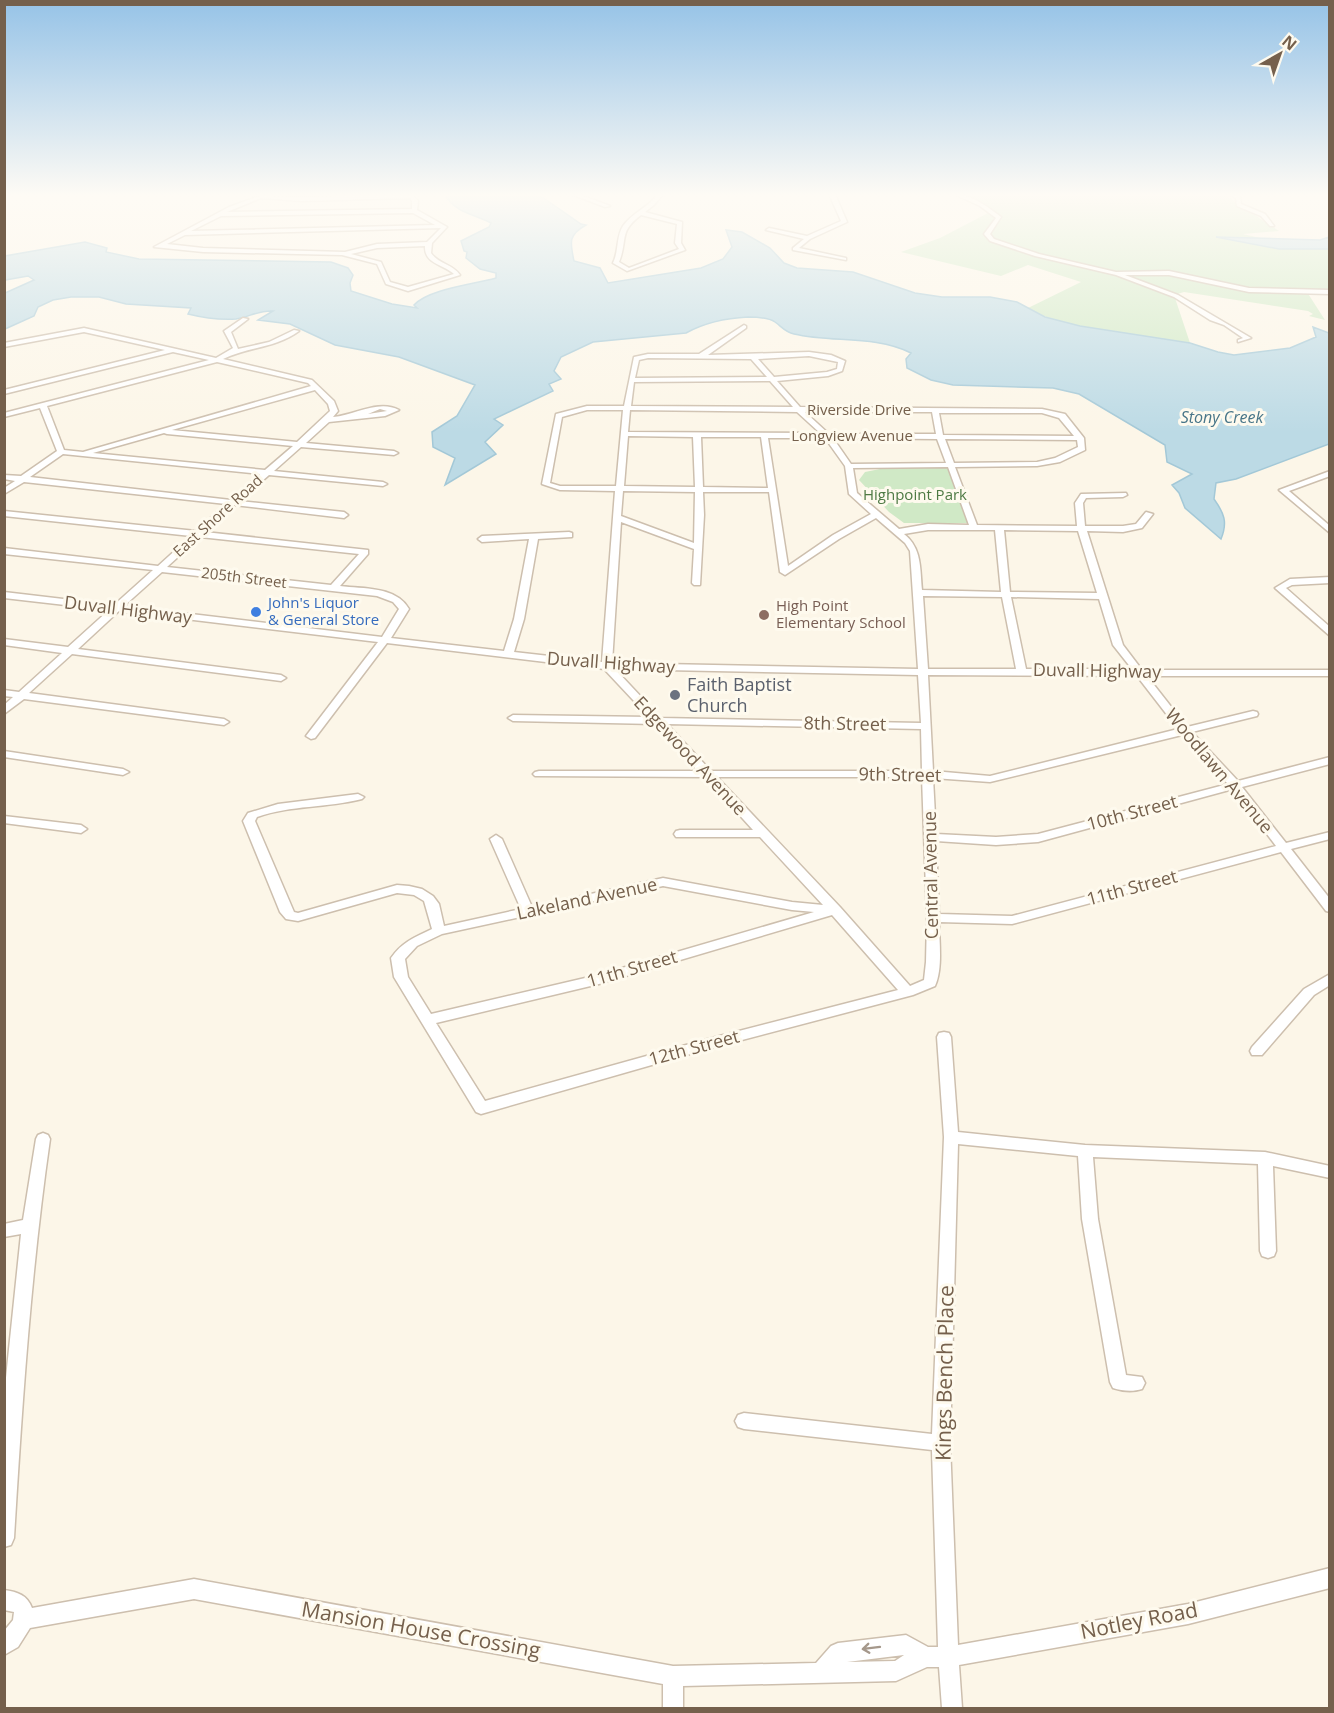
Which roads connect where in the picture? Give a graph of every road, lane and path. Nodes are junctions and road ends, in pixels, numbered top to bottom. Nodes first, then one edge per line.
1 (384, 274) edge
2 (457, 274) edge
3 (1117, 274) edge
4 (1167, 274) edge
5 (1329, 292) edge
6 (245, 319) dead end
7 (744, 327) dead end
8 (296, 331) dead end
9 (1240, 341) dead end
10 (4, 345) edge
11 (174, 350) junction
12 (231, 354) junction
13 (701, 356) junction
14 (753, 357) junction
15 (219, 360) junction
16 (631, 380) junction
17 (774, 380) junction
18 (317, 387) junction
19 (4, 392) edge
20 (43, 406) junction
21 (627, 409) junction
22 (798, 409) junction
23 (935, 410) junction
24 (4, 415) edge
25 (348, 418) junction
26 (327, 420) junction
27 (160, 431) junction
28 (625, 434) junction
29 (697, 435) junction
30 (764, 435) junction
31 (827, 436) junction
32 (939, 437) junction
33 (1080, 438) junction
34 (299, 444) junction
35 (61, 452) junction
36 (80, 453) junction
37 (394, 453) dead end
38 (849, 466) junction
39 (952, 467) junction
40 (269, 471) junction
41 (1329, 473) edge
42 (4, 477) edge
43 (23, 479) junction
44 (383, 484) dead end
45 (620, 489) junction
46 (699, 489) junction
47 (771, 490) junction
48 (4, 492) edge
49 (1123, 495) dead end
50 (233, 502) junction
51 (4, 513) edge
52 (876, 514) junction
53 (1149, 514) dead end
54 (344, 515) dead end
55 (616, 517) junction
56 (974, 527) junction
57 (1081, 527) junction
58 (1328, 527) edge
59 (999, 528) junction
60 (899, 532) junction
61 (198, 534) junction
62 (569, 535) dead end
63 (534, 536) junction
64 (483, 539) dead end
65 (698, 547) junction
66 (4, 551) edge
67 (160, 568) junction
68 (1329, 580) edge
69 (697, 583) dead end
70 (333, 589) junction
71 (918, 593) junction
72 (4, 595) edge
73 (1006, 595) junction
74 (1101, 596) junction
75 (115, 610) junction
76 (1329, 633) edge
77 (384, 641) junction
78 (4, 642) edge
79 (72, 650) junction
80 (508, 655) junction
81 (607, 666) junction
82 (1021, 671) junction
83 (922, 672) junction
84 (1138, 672) junction
85 (1329, 673) edge
86 (281, 678) dead end
87 (4, 693) edge
88 (22, 695) junction
89 (4, 711) edge
90 (1253, 714) dead end
91 (513, 718) dead end
92 (657, 721) junction
93 (224, 722) dead end
94 (926, 726) junction
95 (1185, 731) junction
96 (311, 736) dead end
97 (4, 754) edge
98 (1329, 760) edge
99 (123, 772) dead end
100 (539, 774) dead end
101 (706, 774) junction
102 (928, 774) junction
103 (1236, 786) junction
104 (358, 797) dead end
105 (4, 819) edge
106 (81, 829) dead end
107 (760, 833) junction
108 (680, 834) dead end
109 (1329, 835) edge
110 (931, 837) junction
111 (496, 839) dead end
112 (1282, 848) junction
113 (1329, 908) edge
114 (836, 910) junction
115 (528, 911) junction
116 (933, 918) junction
117 (439, 931) junction
118 (1329, 978) edge
119 (908, 992) junction
120 (427, 1020) junction
121 (944, 1037) dead end
122 (1257, 1051) dead end
123 (951, 1137) junction
124 (43, 1139) dead end
125 (1084, 1151) junction
126 (1265, 1158) junction
127 (1329, 1172) edge
128 (30, 1225) junction
129 (4, 1231) edge
130 (1268, 1251) dead end
131 (1136, 1383) dead end
132 (9, 1396) edge
133 (744, 1421) dead end
134 (941, 1443) junction
135 (4, 1538) edge
136 (1329, 1578) edge
137 (4, 1600) edge
138 (24, 1619) junction
139 (4, 1645) edge
140 (948, 1657) junction
141 (673, 1676) junction
142 (673, 1708) edge
143 (952, 1708) edge

1 - 2 street
3 - 9 street
4 - 5 street
6 - 12 street
7 - 13 street
8 - 12 street
10 - 11 street
11 - 15 street
11 - 19 street
12 - 15 street
13 - 14 street
13 - 16 street
14 - 17 street
14 - 17 street
15 - 18 street
15 - 20 street
16 - 17 street
16 - 21 street
17 - 22 street
18 - 26 street
18 - 27 street
20 - 24 street
20 - 35 street
21 - 22 street, Riverside Drive
21 - 28 street
21 - 45 street, Riverside Drive
22 - 23 street, Riverside Drive
22 - 31 street
23 - 32 street
23 - 33 street, Riverside Drive
25 - 25 street
25 - 26 street
26 - 34 street, East Shore Road
27 - 34 street
27 - 36 street
28 - 29 street, Longview Avenue
28 - 45 street
29 - 30 street, Longview Avenue
29 - 46 street
30 - 31 street, Longview Avenue
30 - 47 street
31 - 32 street, Longview Avenue
31 - 38 street
32 - 33 street, Longview Avenue
32 - 39 street
33 - 39 street
34 - 37 street
34 - 40 street, East Shore Road
35 - 36 street
35 - 43 street
36 - 40 street
38 - 39 street
38 - 52 street
39 - 56 street
40 - 44 street
40 - 50 street, East Shore Road
41 - 58 street
42 - 43 street
43 - 48 street
43 - 50 street
45 - 46 street
45 - 55 street
46 - 47 street
46 - 65 street
47 - 52 street
49 - 57 street, Woodlawn Avenue
50 - 54 street
50 - 61 street, East Shore Road
51 - 61 street
52 - 60 street
53 - 57 street
55 - 65 street
55 - 81 street
56 - 59 street
56 - 60 street
57 - 59 street
57 - 74 street, Woodlawn Avenue
59 - 73 street
60 - 71 street, Central Avenue
61 - 67 street, East Shore Road
61 - 70 street
62 - 63 street
63 - 64 street
63 - 80 street
65 - 69 street
66 - 67 street, 205th Street
67 - 70 street, 205th Street
67 - 75 street, East Shore Road
68 - 76 street
70 - 77 street, 205th Street
71 - 73 street
71 - 83 street, Central Avenue
72 - 75 street, Duvall Highway
73 - 74 street
73 - 82 street
74 - 84 street, Woodlawn Avenue
75 - 77 street, Duvall Highway
75 - 79 street, East Shore Road
77 - 80 street, Duvall Highway
77 - 96 street
78 - 79 street
79 - 86 street
79 - 88 street, East Shore Road
80 - 81 street, Duvall Highway
81 - 83 street, Duvall Highway
81 - 92 street, Edgewood Avenue
82 - 83 street, Duvall Highway
82 - 84 street, Duvall Highway
83 - 94 street, Central Avenue
84 - 85 street, Duvall Highway
84 - 95 street, Woodlawn Avenue
87 - 88 street
88 - 89 street, East Shore Road
88 - 93 street
90 - 95 street, 9th Street
91 - 92 street, 8th Street
92 - 94 street, 8th Street
92 - 101 street, Edgewood Avenue
94 - 102 street, Central Avenue
95 - 102 street, 9th Street
95 - 103 street, Woodlawn Avenue
97 - 99 street
98 - 103 street, 10th Street
100 - 101 street, 9th Street
101 - 102 street, 9th Street
101 - 107 street, Edgewood Avenue
102 - 110 street, Central Avenue
103 - 110 street, 10th Street
103 - 112 street, Woodlawn Avenue
104 - 117 street
105 - 106 street
107 - 108 street
107 - 114 street, Edgewood Avenue
109 - 112 street, 11th Street
110 - 116 street, Central Avenue
111 - 115 street
112 - 113 street, Woodlawn Avenue
112 - 116 street, 11th Street
114 - 115 street, Lakeland Avenue
114 - 119 street, Edgewood Avenue
114 - 120 street, 11th Street
115 - 117 street, Lakeland Avenue
116 - 119 street, Central Avenue
117 - 120 street, Lakeland Avenue
118 - 122 street
119 - 120 street, 12th Street
121 - 123 street, Kings Bench Place
123 - 125 street
123 - 134 street, Kings Bench Place
124 - 128 street
125 - 126 street
125 - 131 street
126 - 127 street
126 - 130 street
128 - 129 street
128 - 132 street
132 - 135 street
133 - 134 street
134 - 140 street, Kings Bench Place
136 - 140 street, Notley Road
137 - 138 street
138 - 139 street
138 - 141 street, Mansion House Crossing
140 - 141 street, Mansion House Crossing
140 - 143 street, Kings Bench Place
141 - 142 street

